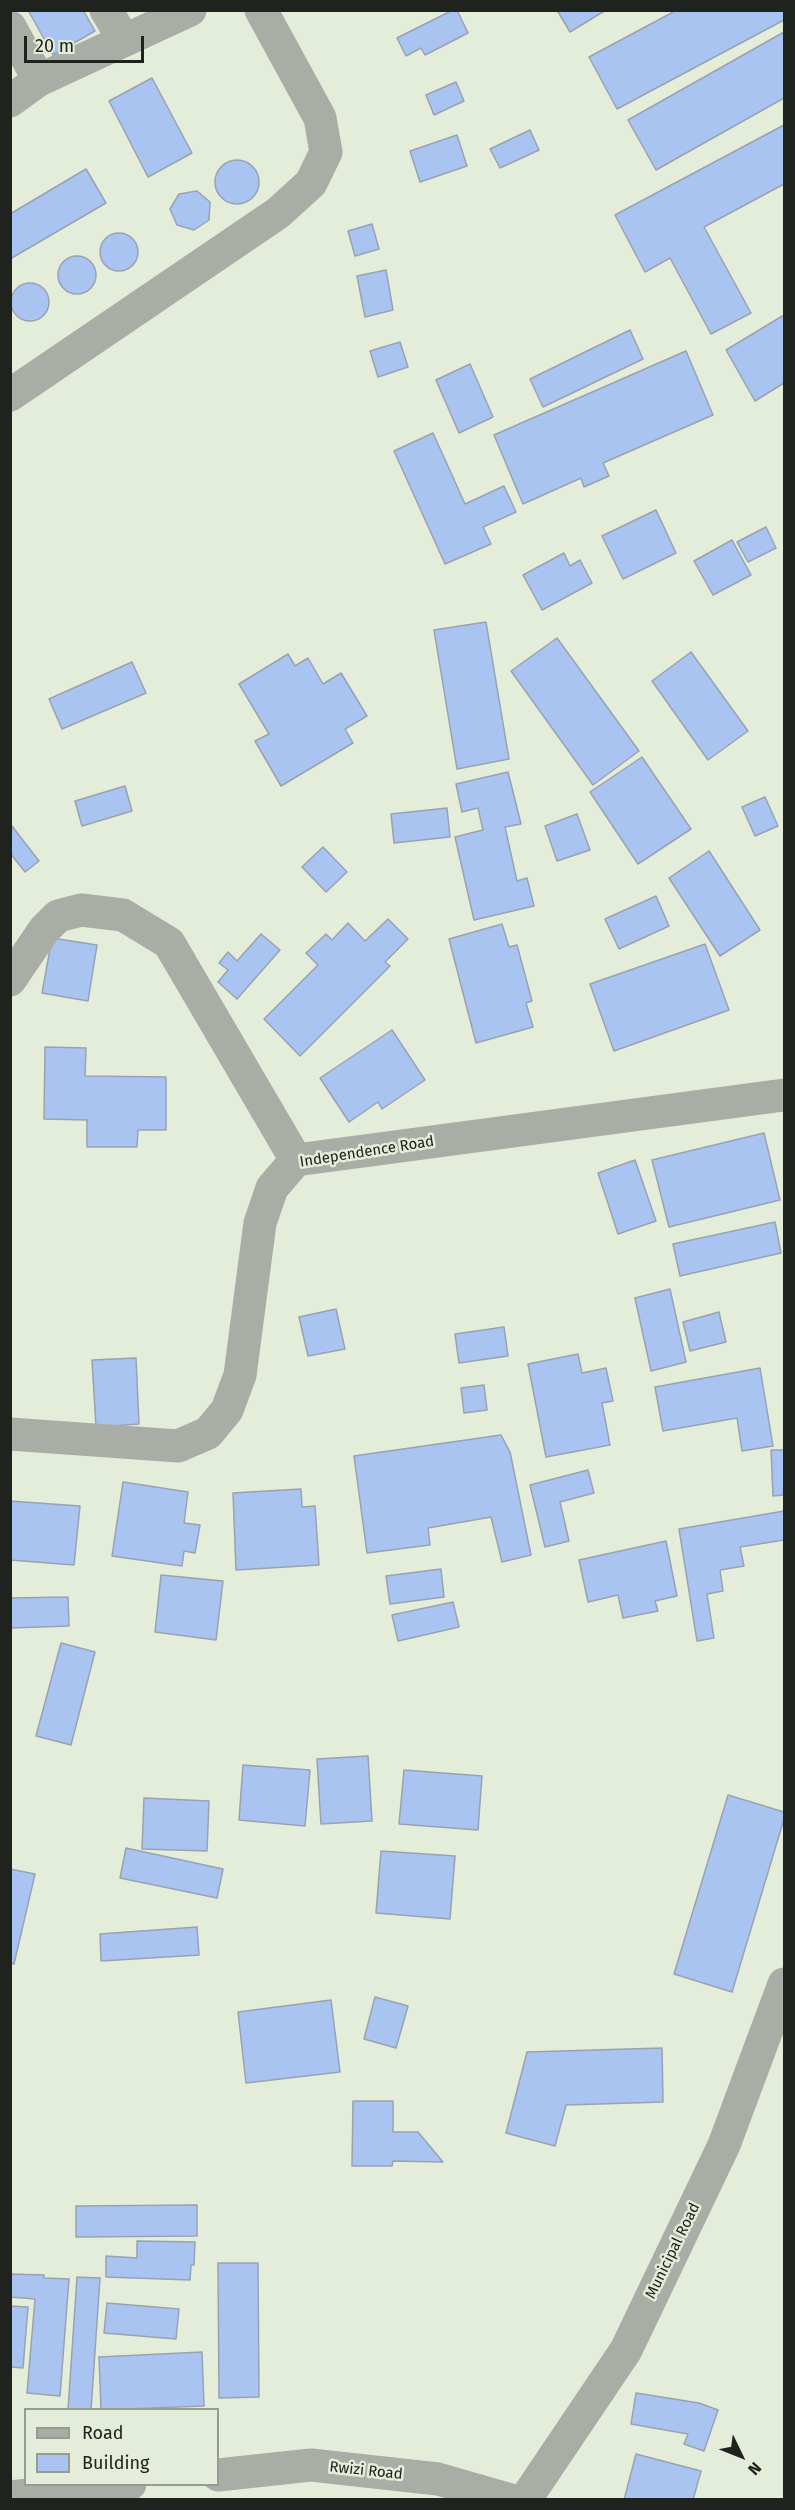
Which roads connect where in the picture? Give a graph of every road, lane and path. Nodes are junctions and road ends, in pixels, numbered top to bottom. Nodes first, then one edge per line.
1 (106, 10) edge
2 (190, 10) edge
3 (261, 10) edge
4 (10, 27) edge
5 (124, 40) junction
6 (39, 81) junction
7 (10, 101) edge
8 (10, 395) edge
9 (10, 980) edge
10 (784, 1095) edge
11 (296, 1160) junction
12 (10, 1434) edge
13 (784, 1984) edge
14 (219, 2475) edge
15 (112, 2486) edge
16 (10, 2497) edge
17 (512, 2499) edge
18 (525, 2499) edge

1 - 5 street
2 - 5 street
3 - 8 street
4 - 6 street
5 - 6 street
6 - 7 street
9 - 11 street
10 - 11 street, Independence Road
11 - 12 street, Independence Road
13 - 18 street, Municipal Road
14 - 17 street, Rwizi Road
15 - 16 street

